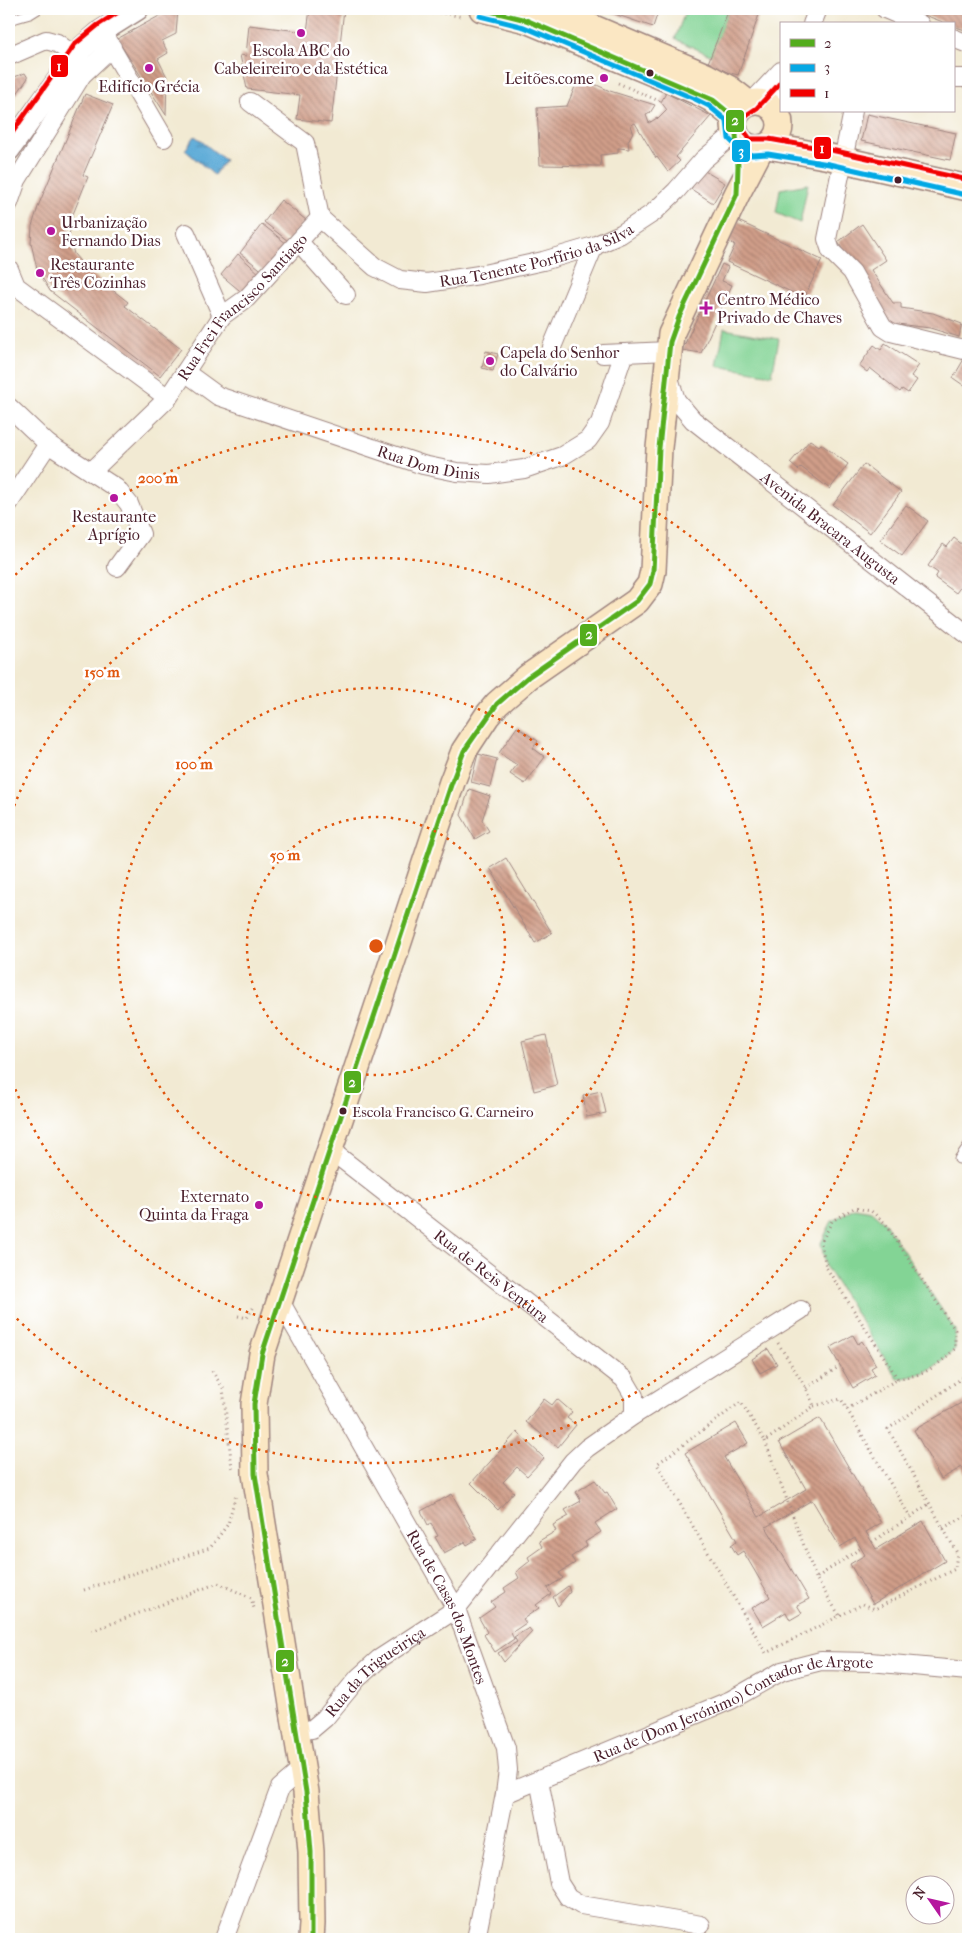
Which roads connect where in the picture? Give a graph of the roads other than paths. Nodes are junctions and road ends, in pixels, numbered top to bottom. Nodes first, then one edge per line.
1 (38, 9) edge
2 (548, 9) edge
3 (811, 9) edge
4 (818, 9) edge
5 (884, 9) edge
6 (127, 12) edge
7 (476, 14) edge
8 (9, 20) edge
9 (806, 22) edge
10 (813, 22) edge
11 (915, 22) edge
12 (954, 38) edge
13 (107, 39) junction
14 (968, 44) edge
15 (9, 56) edge
16 (71, 61) junction
17 (780, 72) edge
18 (954, 78) edge
19 (968, 78) edge
20 (250, 102) dead end
21 (779, 110) edge
22 (781, 112) edge
23 (853, 112) edge
24 (741, 118) junction
25 (164, 138) dead end
26 (765, 147) junction
27 (9, 149) edge
28 (836, 158) junction
29 (968, 188) edge
30 (737, 194) junction
31 (9, 203) edge
32 (320, 218) junction
33 (186, 232) dead end
34 (299, 242) junction
35 (594, 246) junction
36 (9, 269) edge
37 (12, 284) edge
38 (346, 295) dead end
39 (222, 316) junction
40 (552, 347) road end
41 (968, 351) edge
42 (624, 353) junction
43 (603, 354) road end
44 (668, 362) junction
45 (185, 372) junction
46 (168, 398) junction
47 (9, 408) edge
48 (693, 420) junction
49 (48, 444) junction
50 (659, 448) junction
51 (91, 472) junction
52 (9, 503) edge
53 (116, 567) dead end
54 (968, 635) edge
55 (968, 1146) edge
56 (329, 1149) junction
57 (959, 1159) dead end
58 (268, 1301) junction
59 (801, 1310) dead end
60 (634, 1415) junction
61 (456, 1609) junction
62 (968, 1671) edge
63 (296, 1732) junction
64 (302, 1769) junction
65 (539, 1780) junction
66 (505, 1794) junction
67 (701, 1925) dead end
68 (224, 1939) edge
69 (311, 1939) edge
70 (476, 1939) edge

1 - 8 lane
2 - 24 main road
3 - 9 street
4 - 10 street
5 - 11 street
6 - 13 street
7 - 24 main road
12 - 14 street
13 - 16 street
13 - 25 street
13 - 31 street
15 - 16 street
16 - 27 street
17 - 24 street, Rua Tenente Porfírio da Silva
18 - 19 street
20 - 32 street
21 - 24 main road
21 - 26 main road
22 - 28 main road
23 - 28 street
24 - 26 main road
24 - 30 main road
24 - 35 street, Rua Tenente Porfírio da Silva
26 - 28 main road
26 - 30 main road
28 - 29 main road
28 - 41 street
30 - 44 main road
32 - 34 street, Rua Frei Francisco Santiago
32 - 35 street, Rua Tenente Porfírio da Silva
33 - 39 street
34 - 38 street
34 - 39 street, Rua Frei Francisco Santiago
35 - 40 street
36 - 37 street
37 - 46 street
39 - 45 street, Rua Frei Francisco Santiago
42 - 43 street
42 - 44 street
42 - 45 street, Rua Dom Dinis
44 - 48 street, Avenida Bracara Augusta
44 - 50 main road
45 - 46 street, Rua Frei Francisco Santiago
46 - 51 street, Rua Frei Francisco Santiago
47 - 49 street
48 - 50 street
48 - 54 street, Avenida Bracara Augusta
49 - 51 street
49 - 52 street
50 - 56 main road
51 - 53 street
55 - 57 lane
56 - 58 main road
56 - 60 street, Rua de Reis Ventura
58 - 61 street, Rua de Casas dos Montes
58 - 63 main road
59 - 60 street, Rua da Trigueiriça
60 - 61 street, Rua da Trigueiriça
61 - 63 street, Rua da Trigueiriça
61 - 66 street, Rua de Casas dos Montes
62 - 65 street, Rua de (Dom Jerónimo) Contador de Argote
63 - 64 main road
64 - 68 street
64 - 69 main road
65 - 66 street, Rua de (Dom Jerónimo) Contador de Argote
65 - 67 street
66 - 70 street, Rua de Casas dos Montes

